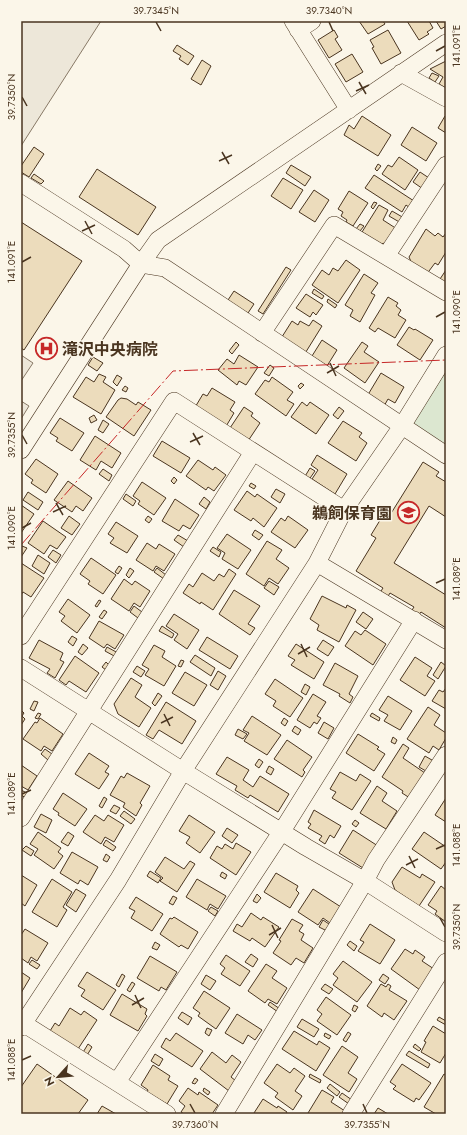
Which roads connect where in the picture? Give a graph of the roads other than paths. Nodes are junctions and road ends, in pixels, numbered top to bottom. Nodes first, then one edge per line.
1 (301, 24) edge
2 (446, 43) edge
3 (401, 73) junction
4 (446, 98) edge
5 (349, 110) junction
6 (446, 165) edge
7 (21, 183) edge
8 (386, 256) junction
9 (141, 264) junction
10 (446, 292) edge
11 (262, 333) junction
12 (446, 355) edge
13 (402, 426) junction
14 (21, 450) edge
15 (253, 452) junction
16 (446, 455) edge
17 (344, 510) junction
18 (317, 563) junction
19 (414, 620) junction
20 (21, 636) edge
21 (446, 640) edge
22 (21, 668) edge
23 (90, 711) junction
24 (446, 755) edge
25 (183, 771) junction
26 (21, 818) edge
27 (282, 831) junction
28 (365, 881) junction
29 (446, 933) edge
30 (446, 962) edge
31 (22, 1024) edge
32 (117, 1082) junction
33 (167, 1114) edge
34 (224, 1114) edge
35 (351, 1114) edge

1 - 5 street
2 - 3 street
3 - 4 street
3 - 5 street
5 - 9 street
6 - 8 street
7 - 9 street
8 - 10 street
8 - 11 street
9 - 11 street
9 - 14 street
11 - 13 street
12 - 13 street
13 - 16 street
13 - 17 street
15 - 17 street
15 - 20 street
15 - 23 street
17 - 18 street
18 - 19 street
18 - 25 street
19 - 21 street
19 - 27 street
22 - 23 street
23 - 25 street
23 - 26 street
24 - 28 street
25 - 27 street
25 - 31 street
27 - 28 street
27 - 32 street
28 - 29 street
28 - 34 street
30 - 35 street
31 - 32 street
32 - 33 street

